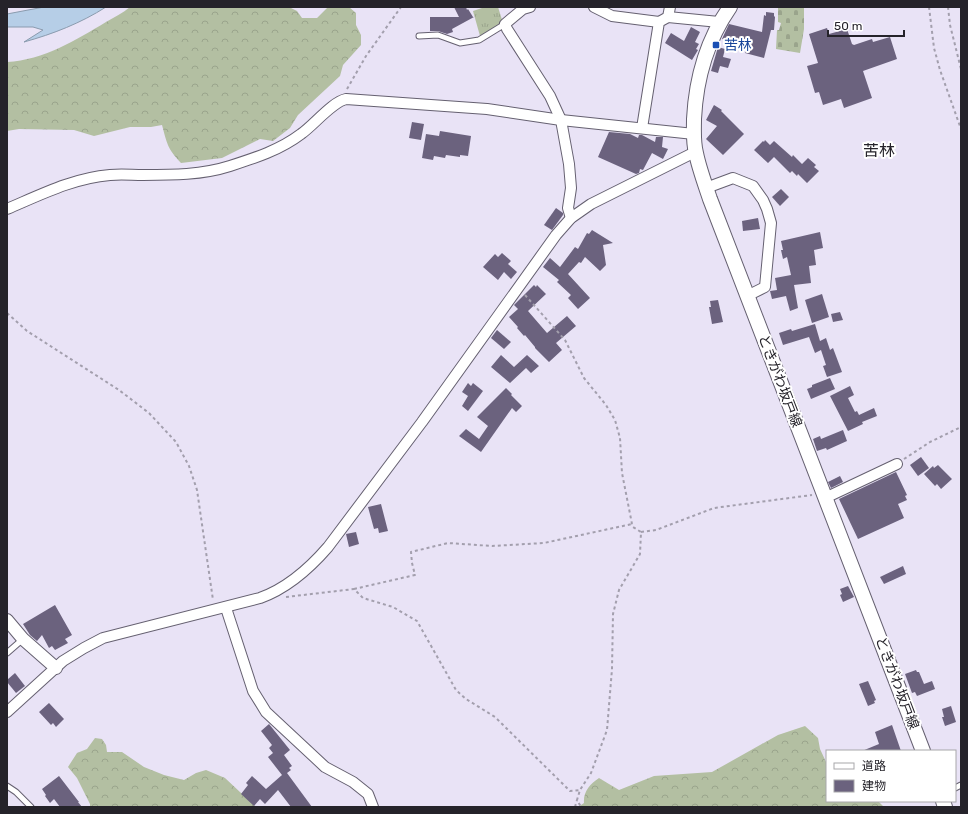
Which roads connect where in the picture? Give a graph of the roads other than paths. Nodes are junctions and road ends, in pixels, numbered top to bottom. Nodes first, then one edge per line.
1 (530, 7) edge
2 (594, 7) edge
3 (730, 7) edge
4 (606, 10) edge
5 (666, 15) edge
6 (720, 22) junction
7 (505, 24) junction
8 (419, 36) dead end
9 (561, 120) junction
10 (642, 128) junction
11 (694, 134) junction
12 (695, 152) junction
13 (706, 188) junction
14 (7, 209) edge
15 (571, 218) junction
16 (747, 296) junction
17 (896, 464) road end
18 (824, 495) junction
19 (226, 608) junction
20 (9, 625) edge
21 (23, 638) junction
22 (7, 653) edge
23 (56, 668) junction
24 (7, 712) edge
25 (923, 750) edge
26 (7, 786) edge
27 (30, 807) edge
28 (373, 807) edge

1 - 7 street
2 - 4 street
3 - 6 main road, ときがわ坂戸線
4 - 5 street
5 - 6 street
5 - 10 street
6 - 11 main road, ときがわ坂戸線
7 - 8 lane
7 - 9 street
9 - 10 street
9 - 14 street
9 - 15 street
10 - 11 street
11 - 12 main road, ときがわ坂戸線
12 - 13 main road, ときがわ坂戸線
12 - 15 street
13 - 16 main road, ときがわ坂戸線
13 - 16 street
15 - 19 street
16 - 18 main road, ときがわ坂戸線
17 - 18 street
18 - 25 main road, ときがわ坂戸線
19 - 23 street
19 - 28 street
20 - 21 street
21 - 22 lane
21 - 23 street
23 - 24 street
26 - 27 lane

